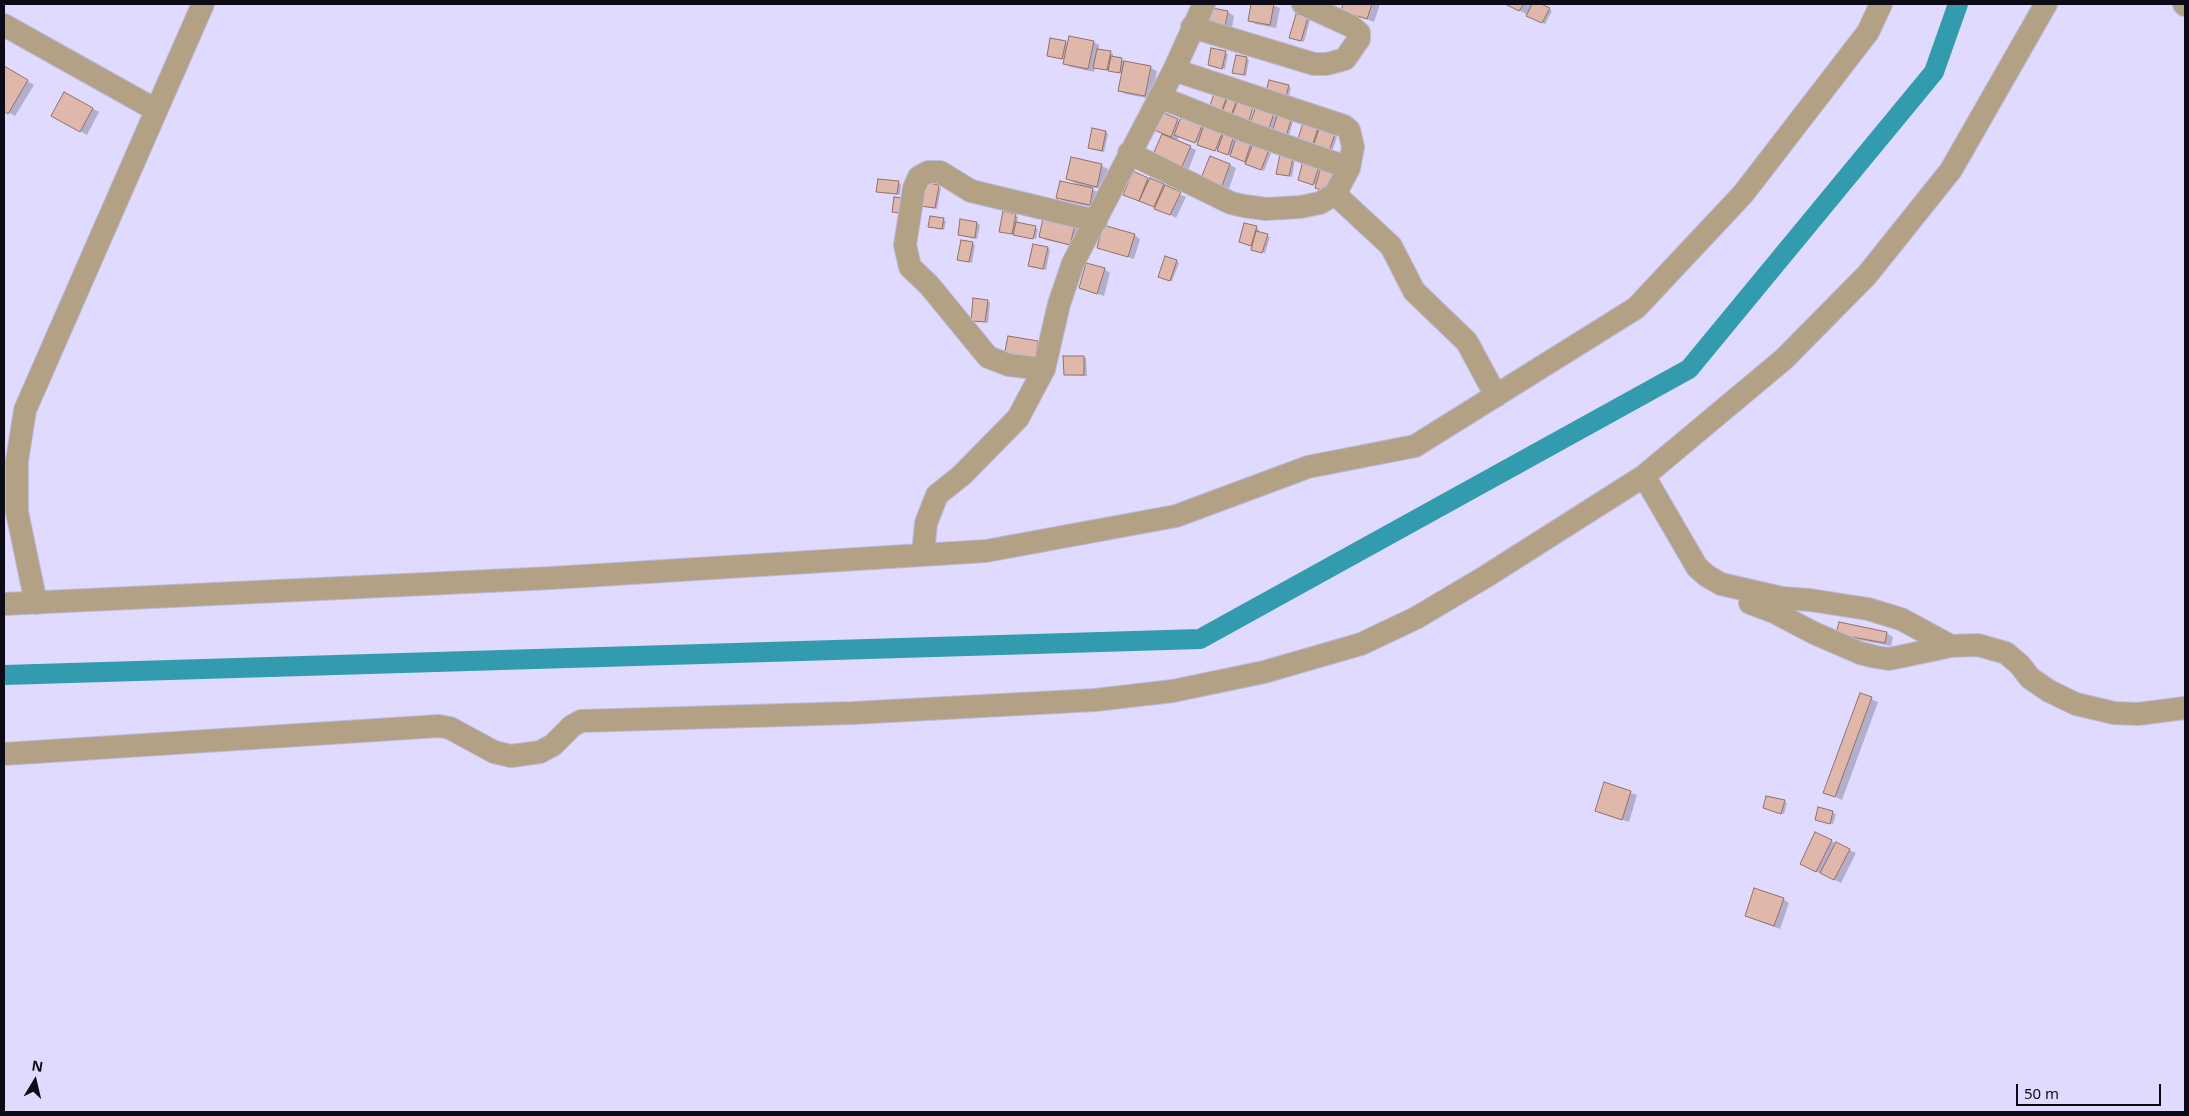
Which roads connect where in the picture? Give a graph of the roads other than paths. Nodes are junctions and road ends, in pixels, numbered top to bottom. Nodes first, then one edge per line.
1 (203, 4) edge
2 (1204, 4) edge
3 (1303, 4) edge
4 (1881, 4) edge
5 (2046, 4) edge
6 (4, 25) edge
7 (1192, 27) junction
8 (1174, 70) junction
9 (1159, 96) junction
10 (156, 110) junction
11 (1129, 153) junction
12 (1349, 168) junction
13 (1335, 194) junction
14 (1096, 221) junction
15 (1044, 369) junction
16 (1496, 396) junction
17 (1644, 476) junction
18 (923, 554) junction
19 (1720, 584) junction
20 (36, 603) junction
21 (4, 604) edge
22 (1951, 646) junction
23 (2185, 708) edge
24 (4, 754) edge

1 - 10 street
2 - 7 street
3 - 7 street
4 - 16 street
5 - 17 street
6 - 10 street
7 - 8 street
8 - 9 street
8 - 12 street
9 - 11 street
9 - 12 street
10 - 20 street
11 - 13 street
11 - 14 street
12 - 13 street
13 - 16 street
14 - 15 street
14 - 15 street
15 - 18 street
16 - 18 street
17 - 19 street
17 - 24 street
18 - 20 street
19 - 22 street
19 - 22 street
20 - 21 street
22 - 23 street

